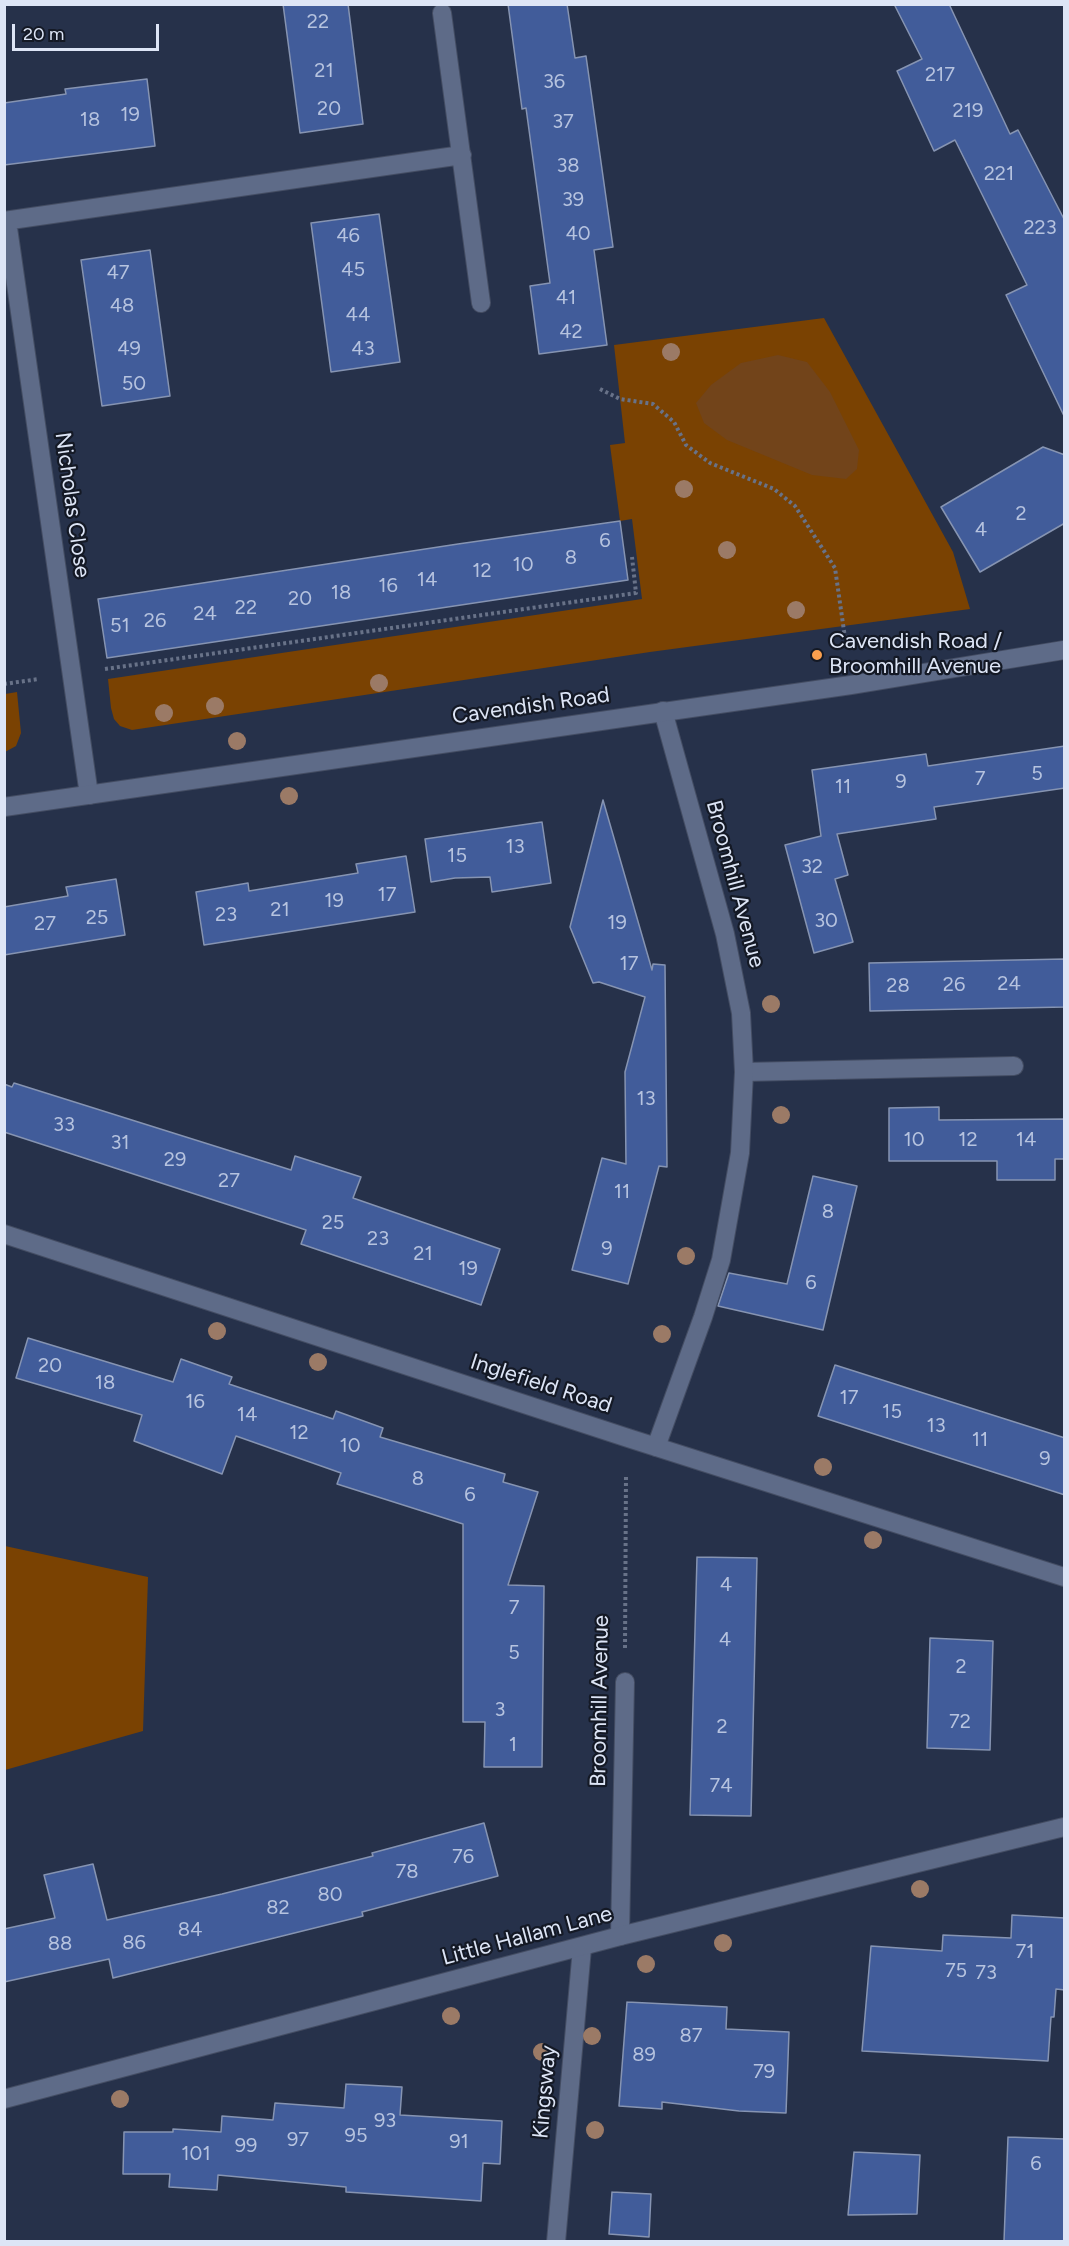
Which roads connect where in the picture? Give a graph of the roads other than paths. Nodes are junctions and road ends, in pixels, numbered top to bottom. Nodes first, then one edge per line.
1 (442, 13) dead end
2 (462, 155) junction
3 (6, 221) edge
4 (481, 303) dead end
5 (1065, 650) edge
6 (663, 711) junction
7 (89, 795) junction
8 (4, 807) edge
9 (1014, 1066) dead end
10 (744, 1072) junction
11 (4, 1234) edge
12 (656, 1447) junction
13 (1065, 1576) edge
14 (625, 1682) road end
15 (1065, 1827) edge
16 (620, 1936) junction
17 (582, 1948) junction
18 (4, 2098) edge
19 (556, 2241) edge

1 - 2 street
2 - 3 street, Nicholas Close
2 - 4 street
3 - 7 street, Nicholas Close
5 - 6 street, Cavendish Road
6 - 7 street, Cavendish Road
6 - 10 street, Broomhill Avenue
7 - 8 street, Cavendish Road
9 - 10 street
10 - 12 street, Broomhill Avenue
11 - 12 street, Inglefield Road
12 - 13 street, Inglefield Road
14 - 16 street, Broomhill Avenue
15 - 16 street, Little Hallam Lane
16 - 17 street, Little Hallam Lane
17 - 18 street, Little Hallam Lane
17 - 19 street, Kingsway

